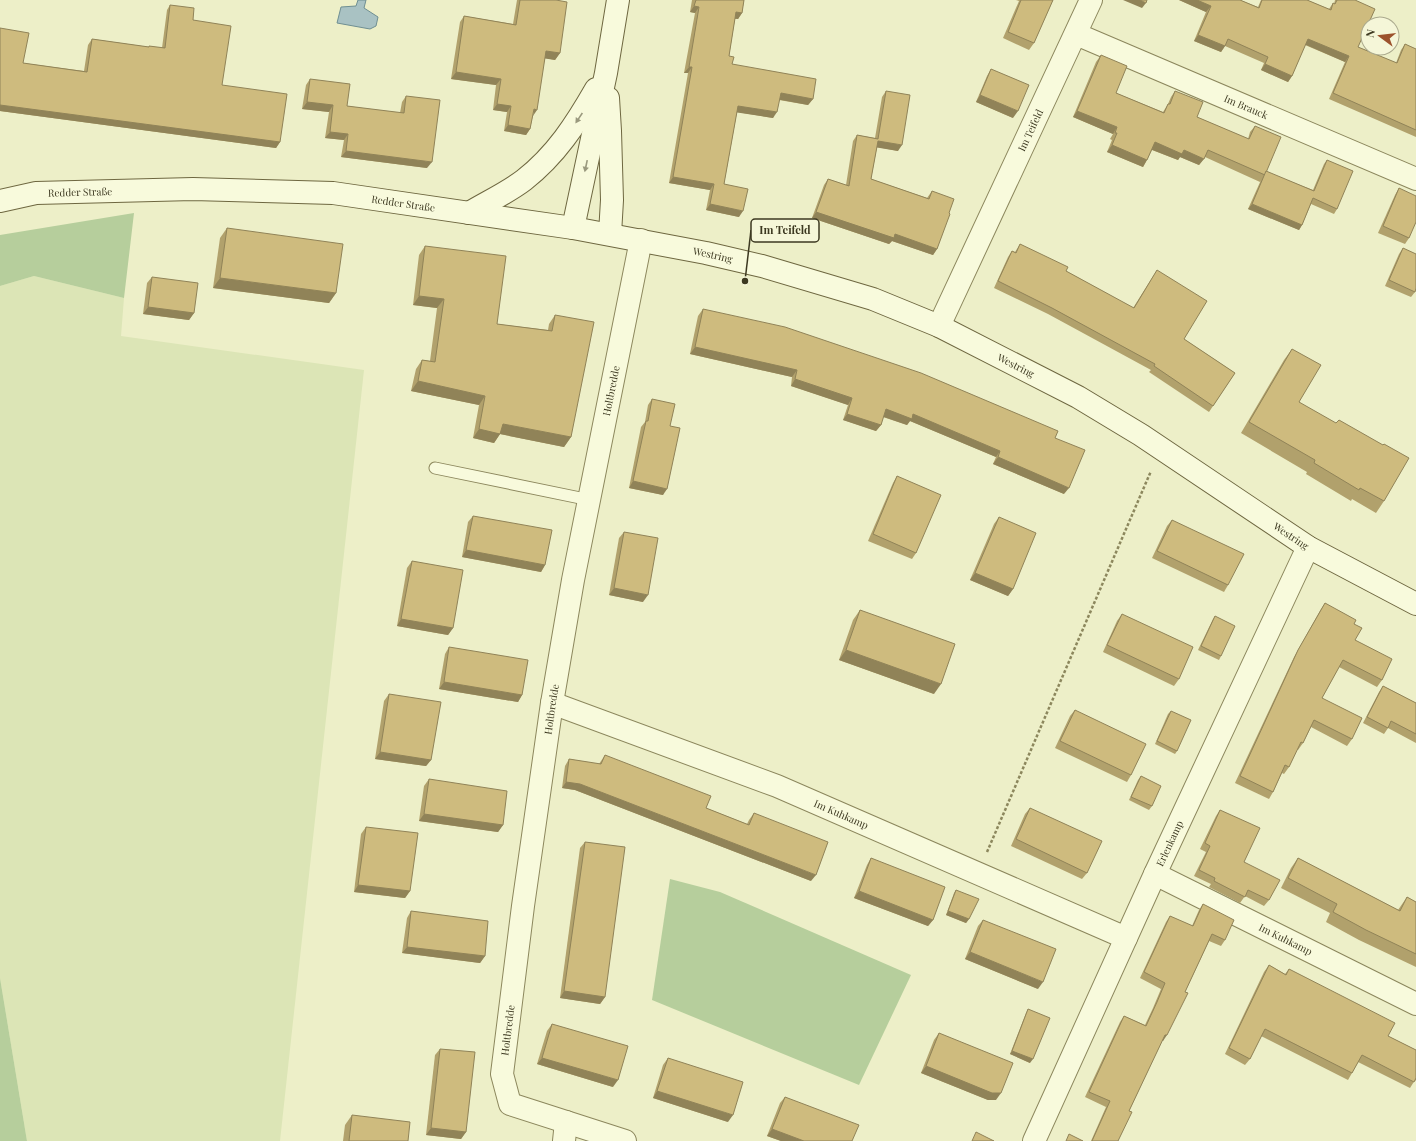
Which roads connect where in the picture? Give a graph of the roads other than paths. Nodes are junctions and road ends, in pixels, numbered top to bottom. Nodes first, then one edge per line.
1 (618, 0) edge
2 (1091, 0) edge
3 (1076, 34) junction
4 (606, 73) junction
5 (1416, 179) edge
6 (0, 201) edge
7 (469, 213) junction
8 (573, 228) junction
9 (610, 234) junction
10 (641, 240) junction
11 (939, 326) junction
12 (435, 468) dead end
13 (590, 500) junction
14 (1308, 547) junction
15 (1416, 604) edge
16 (552, 703) junction
17 (1155, 874) junction
18 (1126, 938) junction
19 (1416, 1004) edge
20 (565, 1132) edge
21 (625, 1141) edge
22 (1034, 1141) edge

1 - 4 street
2 - 3 street, Im Teifeld
3 - 5 street, Im Brauck
3 - 11 street, Im Teifeld
4 -> 7 street
4 -> 8 street
4 - 9 street
6 - 7 street, Redder Straße
7 - 8 street, Redder Straße
8 - 9 street, Westring
9 - 10 street, Westring
10 - 11 street, Westring
10 - 13 street, Holtbredde
11 - 14 street, Westring
12 - 13 lane
13 - 16 street, Holtbredde
14 - 15 street, Westring
14 - 17 street, Erlenkamp
16 - 18 street, Im Kuhkamp
16 - 20 street, Holtbredde
17 - 18 street, Erlenkamp
17 - 19 street, Im Kuhkamp
18 - 22 street, Erlenkamp
20 - 21 street

